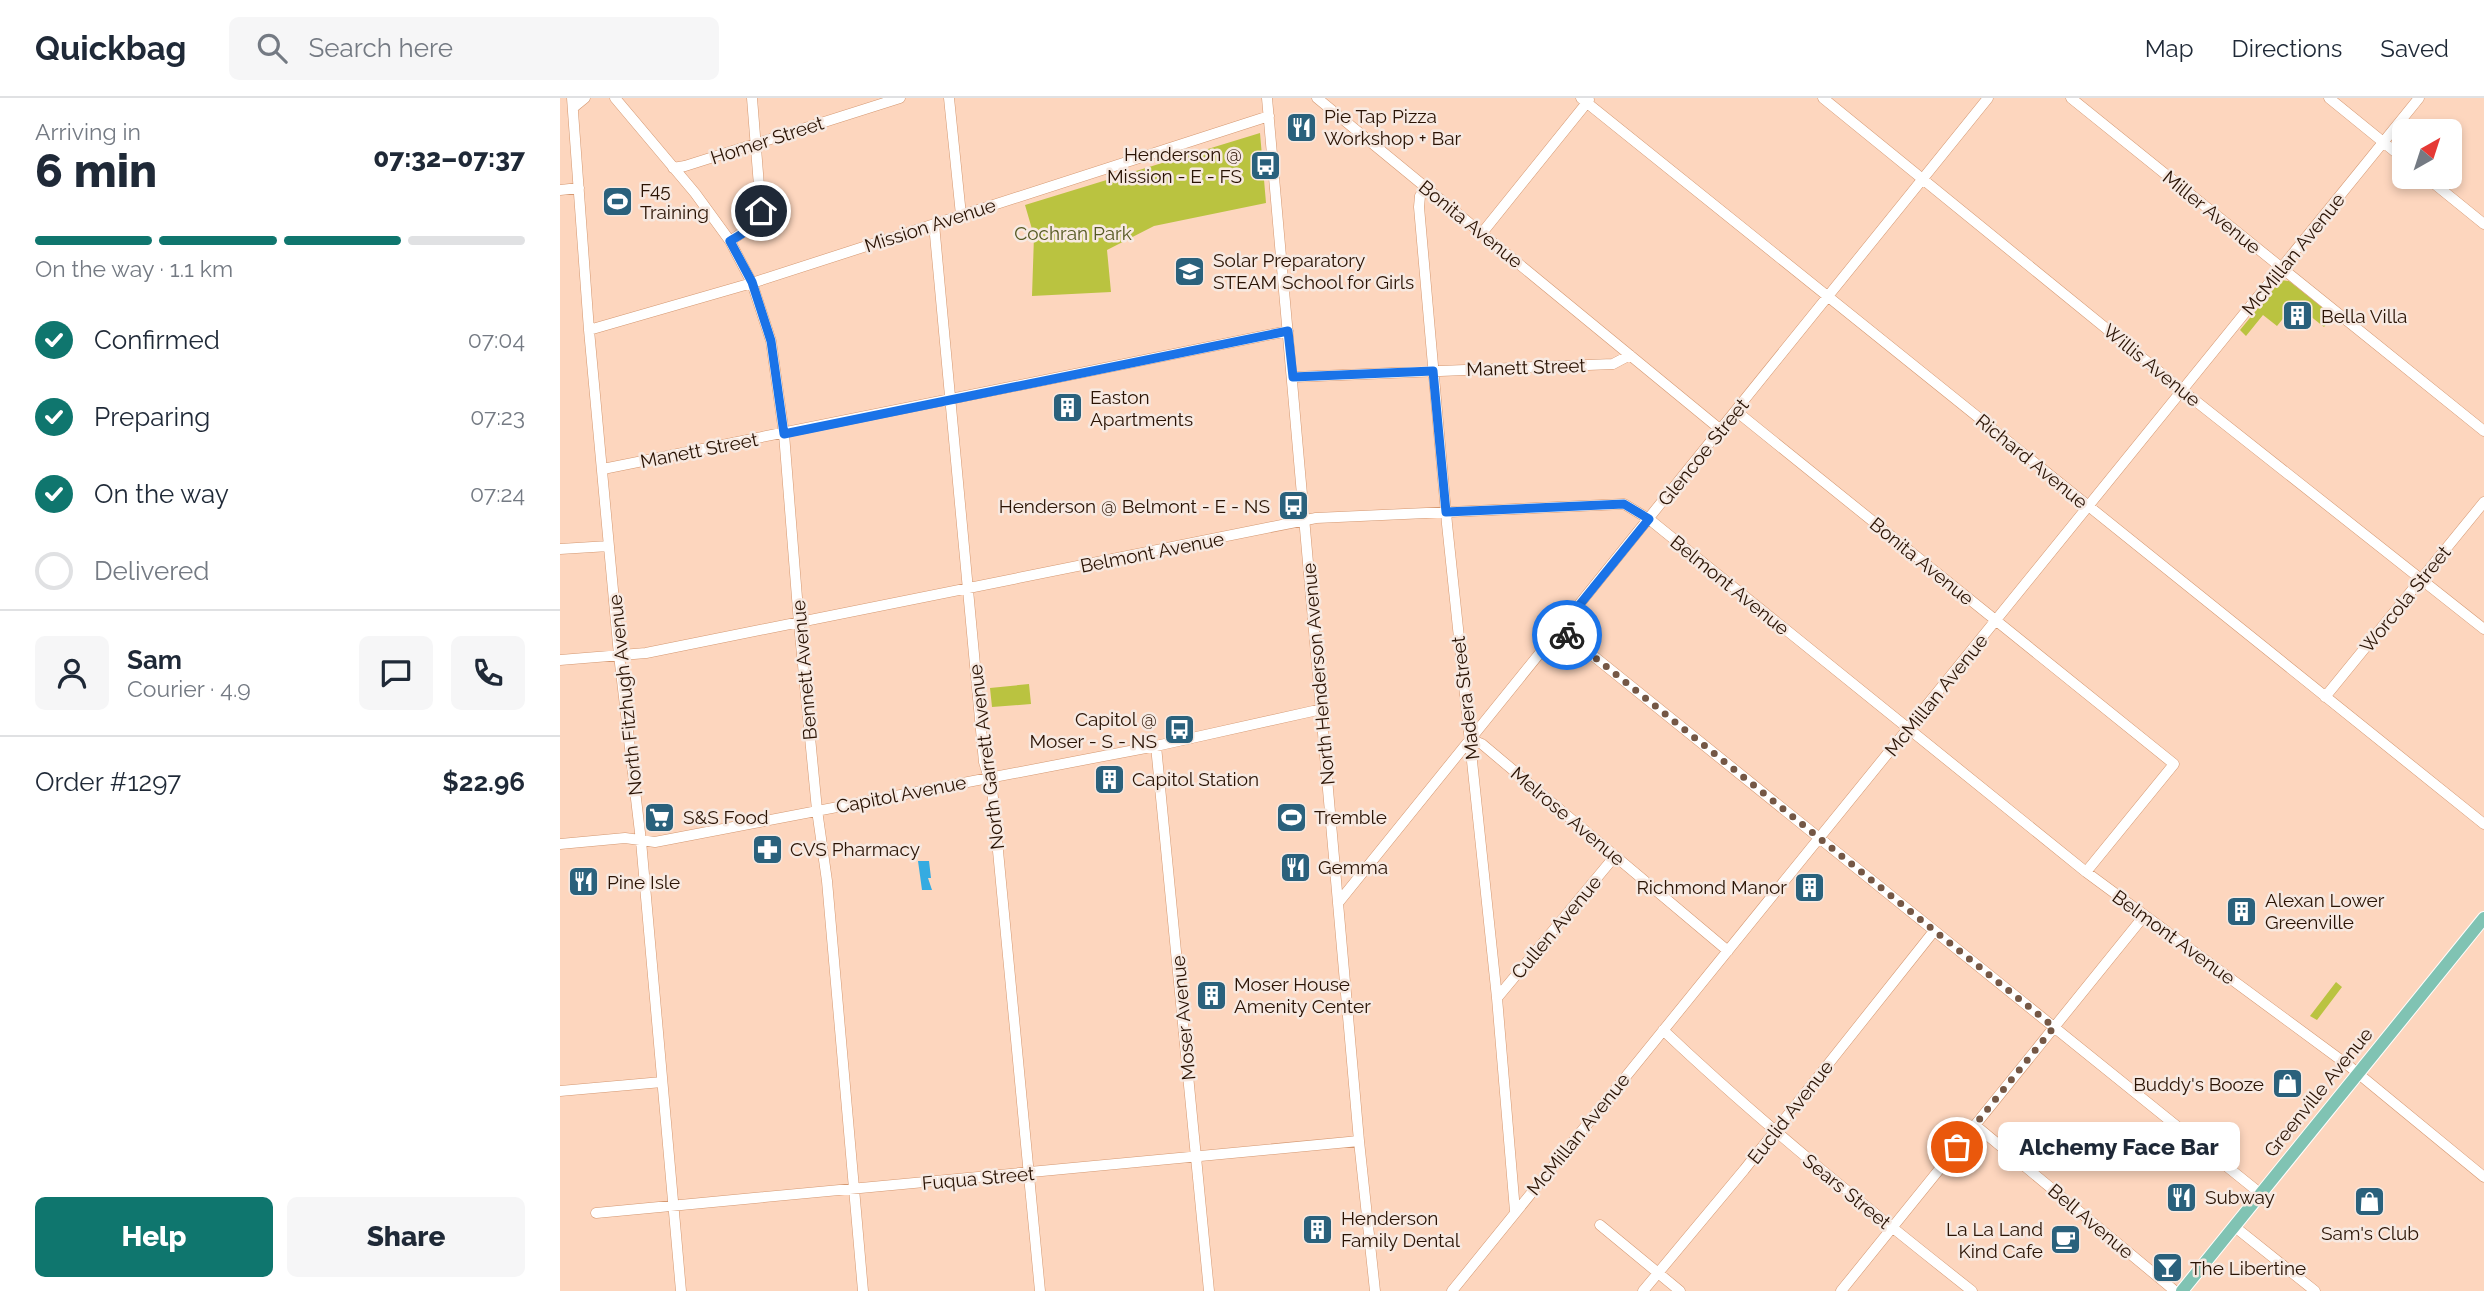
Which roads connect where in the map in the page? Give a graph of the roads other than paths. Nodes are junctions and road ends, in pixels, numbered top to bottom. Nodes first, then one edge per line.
1 (585, 98) edge
2 (752, 98) edge
3 (900, 98) edge
4 (949, 98) edge
5 (1267, 98) edge
6 (1317, 98) edge
7 (1823, 98) edge
8 (1989, 98) edge
9 (2071, 98) edge
10 (2329, 98) edge
11 (2419, 98) edge
12 (614, 99) edge
13 (1586, 99) edge
14 (573, 103) edge
15 (1269, 116) junction
16 (756, 142) junction
17 (2383, 142) junction
18 (2392, 149) edge
19 (673, 168) junction
20 (1923, 179) junction
21 (1426, 187) junction
22 (579, 188) junction
23 (2441, 189) edge
24 (560, 190) edge
25 (961, 215) junction
26 (2484, 223) edge
27 (934, 224) junction
28 (1482, 233) junction
29 (730, 241) junction
30 (2282, 269) junction
31 (752, 282) junction
32 (1827, 297) junction
33 (589, 330) junction
34 (1288, 331) junction
35 (1630, 355) junction
36 (1433, 371) junction
37 (1293, 377) junction
38 (2183, 391) junction
39 (951, 400) junction
40 (1736, 411) junction
41 (1721, 430) junction
42 (2484, 431) edge
43 (784, 434) junction
44 (603, 469) junction
45 (2484, 502) edge
46 (2089, 507) junction
47 (1446, 512) junction
48 (1649, 519) junction
49 (1304, 522) junction
50 (609, 546) junction
51 (560, 549) edge
52 (2421, 578) junction
53 (968, 589) junction
54 (1996, 621) junction
55 (799, 623) junction
56 (1560, 629) junction
57 (2484, 629) edge
58 (620, 655) junction
59 (560, 660) edge
60 (2325, 697) junction
61 (1322, 709) junction
62 (1908, 729) junction
63 (1471, 739) junction
64 (1156, 746) junction
65 (989, 777) junction
66 (817, 810) junction
67 (2484, 824) edge
68 (1819, 839) junction
69 (641, 841) junction
70 (560, 844) edge
71 (1615, 856) junction
72 (2085, 872) junction
73 (1338, 903) junction
74 (2144, 916) junction
75 (2482, 924) edge
76 (1934, 931) junction
77 (1728, 951) junction
78 (1497, 998) junction
79 (2054, 1027) junction
80 (1663, 1030) junction
81 (2357, 1073) junction
82 (662, 1082) junction
83 (560, 1091) edge
84 (1975, 1125) junction
85 (1774, 1131) junction
86 (1359, 1141) junction
87 (1195, 1157) junction
88 (1029, 1173) junction
89 (2484, 1177) edge
90 (855, 1190) junction
91 (2261, 1194) junction
92 (673, 1206) junction
93 (1515, 1211) junction
94 (596, 1213) dead end
95 (1600, 1225) dead end
96 (2235, 1227) junction
97 (1892, 1228) junction
98 (1658, 1273) junction
99 (681, 1291) edge
100 (863, 1291) edge
101 (1040, 1291) edge
102 (1209, 1291) edge
103 (1375, 1291) edge
104 (1452, 1291) edge
105 (1643, 1291) edge
106 (1679, 1291) edge
107 (1841, 1291) edge
108 (1972, 1291) edge
109 (2175, 1291) edge
110 (2182, 1291) edge
111 (2315, 1291) edge

1 - 14 street
2 - 16 street
3 - 16 street, Homer Street
4 - 25 street
5 - 15 street, North Henderson Avenue
6 - 21 street, Bonita Avenue
7 - 20 street, Willis Avenue
8 - 20 street, Glencoe Street
9 - 30 street, Miller Avenue
10 - 17 street
11 - 17 street, McMillan Avenue
12 - 19 street, Bennett Avenue
13 - 28 street
13 - 32 street, Richard Avenue
14 - 22 street, North Fitzhugh Avenue
15 - 25 street, Mission Avenue
15 - 34 street, North Henderson Avenue
16 - 19 street, Homer Street
16 - 29 street
17 - 18 street
17 - 30 street, McMillan Avenue
19 - 29 street, Bennett Avenue
20 - 32 street, Glencoe Street
20 - 38 street, Willis Avenue
21 - 28 street, Bonita Avenue
21 - 36 street, Madera Street
22 - 24 street
22 - 33 street, North Fitzhugh Avenue
23 - 26 street
25 - 27 street, Mission Avenue
27 - 31 street, Mission Avenue
27 - 39 street, North Garrett Avenue
28 - 35 street, Bonita Avenue
29 - 31 street, Bennett Avenue
30 - 38 street, McMillan Avenue
30 - 42 street, Miller Avenue
31 - 33 street, Mission Avenue
31 - 43 street, Bennett Avenue
32 - 40 street, Glencoe Street
32 - 46 street, Richard Avenue
33 - 44 street, North Fitzhugh Avenue
34 - 37 street, North Henderson Avenue
34 - 39 street, Manett Street
35 - 36 street, Manett Street
35 - 41 street, Bonita Avenue
36 - 37 street, Manett Street
36 - 47 street, Madera Street
37 - 49 street, North Henderson Avenue
38 - 46 street, McMillan Avenue
38 - 52 street, Willis Avenue
39 - 43 street, Manett Street
39 - 53 street, North Garrett Avenue
40 - 41 street, Glencoe Street
40 - 54 street, Bonita Avenue
41 - 48 street, Glencoe Street
43 - 44 street, Manett Street
43 - 55 street, Bennett Avenue
44 - 50 street, North Fitzhugh Avenue
45 - 52 street, Worcola Street
46 - 54 street, McMillan Avenue
46 - 60 street, Richard Avenue
47 - 48 street, Belmont Avenue
47 - 49 street, Belmont Avenue
47 - 63 street, Madera Street
48 - 56 street, Glencoe Street
48 - 62 street, Belmont Avenue
49 - 53 street, Belmont Avenue
49 - 61 street, North Henderson Avenue
50 - 51 street
50 - 58 street, North Fitzhugh Avenue
52 - 57 street, Willis Avenue
52 - 60 street, Worcola Street
53 - 55 street, Belmont Avenue
53 - 65 street, North Garrett Avenue
54 - 62 street, McMillan Avenue
54 - 72 street, Bonita Avenue
55 - 58 street, Belmont Avenue
55 - 66 street, Bennett Avenue
56 - 63 street, Glencoe Street
56 - 68 street
58 - 59 street, Belmont Avenue
58 - 69 street, North Fitzhugh Avenue
60 - 67 street, Richard Avenue
61 - 64 street, Capitol Avenue
61 - 73 street, North Henderson Avenue
62 - 68 street, McMillan Avenue
62 - 72 street, Belmont Avenue
63 - 71 street, Melrose Avenue
63 - 73 street, Glencoe Street
63 - 78 street, Madera Street
64 - 65 street, Capitol Avenue
64 - 87 street, Moser Avenue
65 - 66 street, Capitol Avenue
65 - 88 street, North Garrett Avenue
66 - 69 street, Capitol Avenue
66 - 90 street, Bennett Avenue
68 - 76 street
68 - 77 street, McMillan Avenue
69 - 70 street, Capitol Avenue
69 - 82 street, North Fitzhugh Avenue
71 - 77 street, Melrose Avenue
71 - 78 street, Cullen Avenue
72 - 74 street, Belmont Avenue
73 - 86 street, North Henderson Avenue
74 - 79 street
74 - 81 street, Belmont Avenue
75 - 81 main road, Greenville Avenue
76 - 79 street
76 - 85 street, Euclid Avenue
77 - 80 street, McMillan Avenue
78 - 93 street, Madera Street
79 - 84 street
79 - 91 street
80 - 85 street, Sears Street
80 - 93 street, McMillan Avenue
81 - 89 street, Belmont Avenue
81 - 91 main road, Greenville Avenue
82 - 83 street
82 - 92 street, North Fitzhugh Avenue
84 - 97 street
84 - 109 street, Bell Avenue
85 - 97 street, Sears Street
85 - 98 street, Euclid Avenue
86 - 87 street, Fuqua Street
86 - 103 street, North Henderson Avenue
87 - 88 street, Fuqua Street
87 - 102 street, Moser Avenue
88 - 90 street, Fuqua Street
88 - 101 street, North Garrett Avenue
90 - 92 street, Fuqua Street
90 - 100 street, Bennett Avenue
91 - 96 main road, Greenville Avenue
92 - 94 street, Fuqua Street
92 - 99 street, North Fitzhugh Avenue
93 - 104 street, McMillan Avenue
95 - 98 street
96 - 110 main road, Greenville Avenue
96 - 111 street
97 - 107 street
97 - 108 street, Sears Street
98 - 105 street, Euclid Avenue
98 - 106 street

